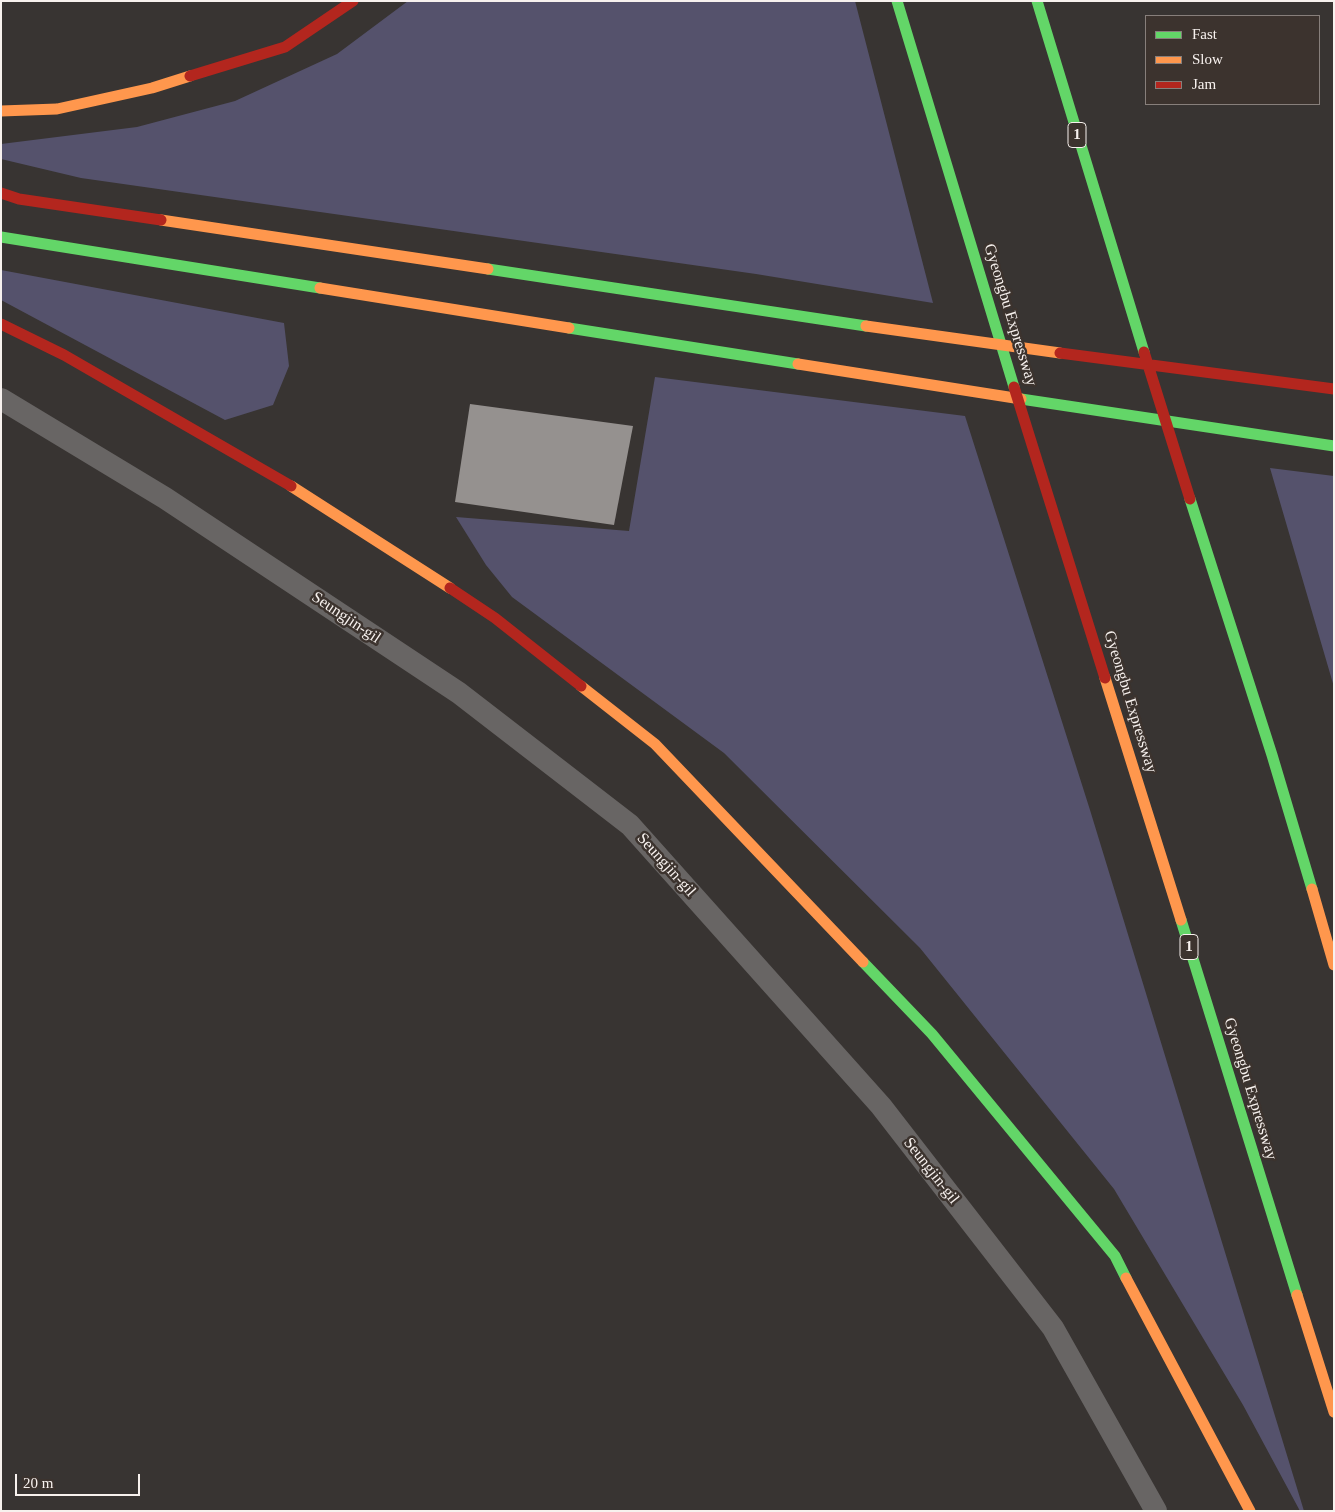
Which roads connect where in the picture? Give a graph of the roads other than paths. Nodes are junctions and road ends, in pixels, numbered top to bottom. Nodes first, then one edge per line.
1 (353, 1) edge
2 (897, 1) edge
3 (1037, 1) edge
4 (1, 111) edge
5 (1, 193) edge
6 (1, 237) edge
7 (1, 324) edge
8 (1334, 389) edge
9 (1, 399) edge
10 (1334, 446) edge
11 (1272, 756) junction
12 (1314, 855) dead end
13 (1334, 965) edge
14 (1334, 1412) edge
15 (1156, 1511) edge
16 (1250, 1511) edge

1 - 4 highway
2 - 14 highway, Gyeongbu Expressway / 1
3 - 11 highway, 1
5 - 8 highway
6 - 10 highway
7 - 16 highway
9 - 15 lane, Seungjin-gil
11 - 12 highway
11 - 13 highway, 1

